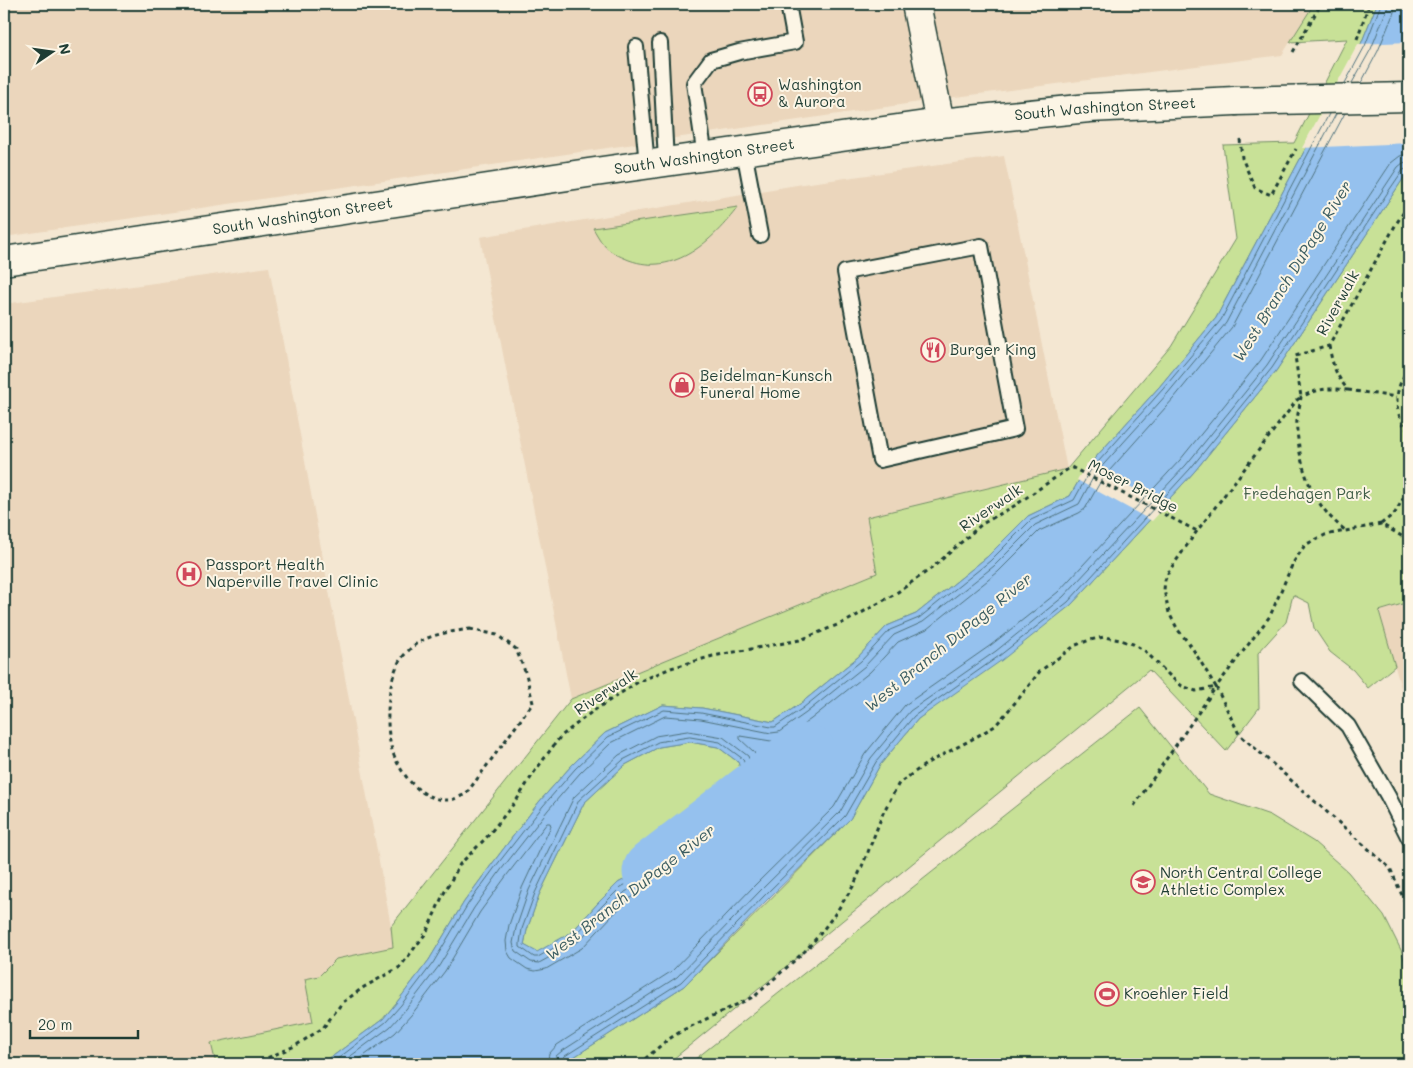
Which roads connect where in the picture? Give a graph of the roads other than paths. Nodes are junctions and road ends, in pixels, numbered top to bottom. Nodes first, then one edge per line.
1 (788, 4) edge
2 (916, 4) edge
3 (660, 43) dead end
4 (636, 47) dead end
5 (1409, 97) edge
6 (940, 123) junction
7 (744, 151) junction
8 (705, 157) junction
9 (656, 163) junction
10 (760, 236) dead end
11 (963, 250) joint
12 (4, 261) edge
13 (1302, 681) dead end
14 (1409, 838) edge

1 - 8 lane
2 - 6 main road
3 - 9 lane
4 - 9 lane
5 - 6 main road, South Washington Street, bridge
6 - 7 main road, South Washington Street
7 - 8 main road, South Washington Street
7 - 10 lane
8 - 9 main road, South Washington Street
9 - 12 main road, South Washington Street
11 - 11 lane
13 - 14 lane

